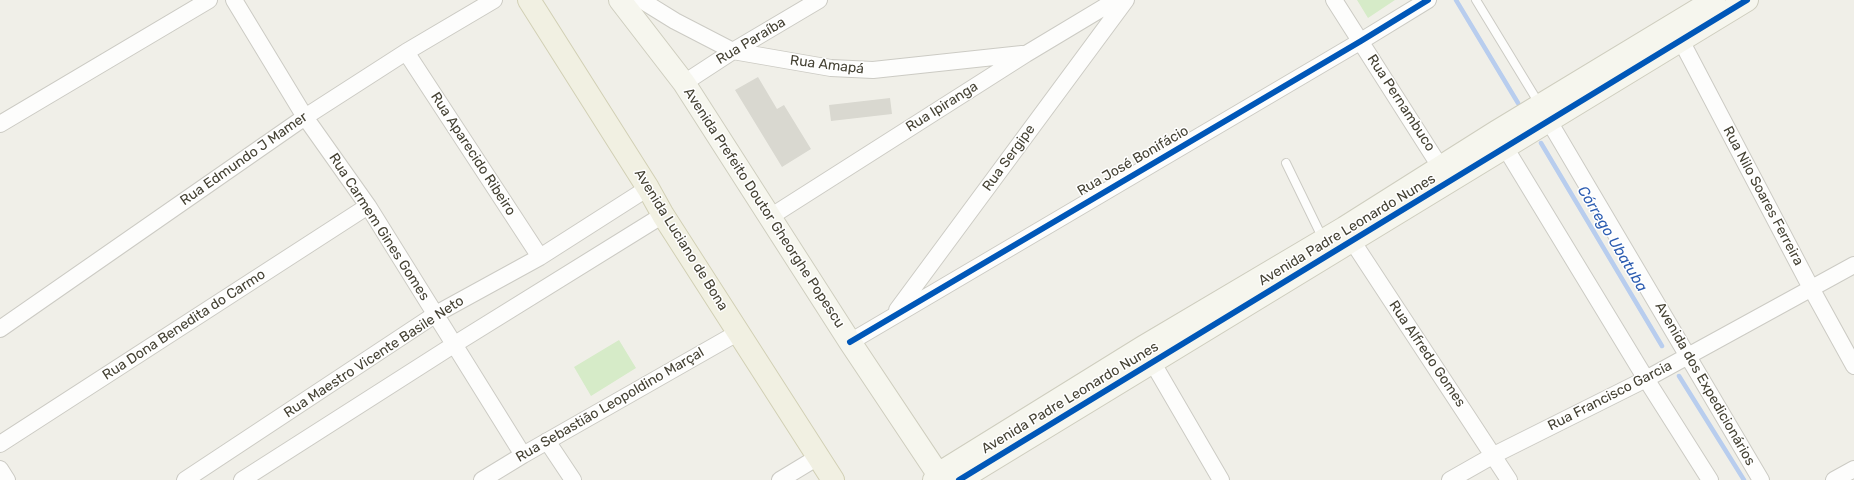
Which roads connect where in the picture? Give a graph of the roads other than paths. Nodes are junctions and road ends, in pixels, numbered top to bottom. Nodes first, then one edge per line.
1 (209, 0) edge
2 (234, 0) edge
3 (494, 0) edge
4 (529, 0) edge
5 (620, 0) edge
6 (641, 0) edge
7 (819, 0) edge
8 (1116, 0) edge
9 (1126, 0) edge
10 (1334, 0) edge
11 (1428, 0) edge
12 (1476, 0) edge
13 (1714, 0) edge
14 (1747, 0) edge
15 (1677, 33) junction
16 (1361, 41) junction
17 (733, 51) junction
18 (406, 52) junction
19 (1026, 54) junction
20 (684, 83) junction
21 (1545, 113) junction
22 (305, 117) junction
23 (0, 124) edge
24 (1500, 140) junction
25 (1286, 163) dead end
26 (1445, 174) junction
27 (648, 188) junction
28 (368, 206) junction
29 (663, 215) junction
30 (770, 216) junction
31 (1348, 235) junction
32 (1323, 240) junction
33 (540, 257) junction
34 (1854, 265) edge
35 (1811, 288) junction
36 (436, 314) junction
37 (893, 316) junction
38 (0, 329) edge
39 (739, 332) junction
40 (850, 342) junction
41 (455, 344) junction
42 (1148, 355) junction
43 (1688, 355) junction
44 (1854, 366) edge
45 (1646, 379) junction
46 (547, 441) junction
47 (0, 444) edge
48 (523, 455) junction
49 (1494, 455) junction
50 (818, 457) junction
51 (0, 469) edge
52 (1854, 469) edge
53 (938, 478) edge
54 (7, 480) edge
55 (185, 480) edge
56 (242, 480) edge
57 (482, 480) edge
58 (573, 480) edge
59 (780, 480) edge
60 (833, 480) edge
61 (959, 480) edge
62 (1221, 480) edge
63 (1450, 480) edge
64 (1509, 480) edge
65 (1710, 480) edge
66 (1761, 480) edge
67 (1834, 480) edge

1 - 23 street
2 - 22 street, Rua Carmem Gines Gomes
3 - 18 street, Rua Edmundo J Mamer
4 - 27 main road, Avenida Luciano de Bona
5 - 20 street, Avenida Prefeito Doutor Gheorghe Popescu
6 - 17 street, Rua Amapá
7 - 17 street, Rua Paraíba
8 - 19 street, Rua Ipiranga
9 - 37 street, Rua Sergipe
10 - 16 street, Rua Pernambuco
11 - 16 street, Rua José Bonifácio
12 - 21 lane, Avenida dos Expedicionários
13 - 15 street, Avenida Padre Leonardo Nunes
14 - 15 street, Avenida Padre Leonardo Nunes
15 - 21 street, Avenida Padre Leonardo Nunes
15 - 35 street, Rua Nilo Soares Ferreira
16 - 26 street, Rua Pernambuco
16 - 37 street, Rua José Bonifácio
17 - 19 street, Rua Amapá
17 - 20 street, Rua Paraíba
18 - 22 street, Rua Edmundo J Mamer
18 - 33 street, Rua Aparecido Ribeiro
19 - 30 street, Rua Ipiranga
20 - 30 street, Avenida Prefeito Doutor Gheorghe Popescu
21 - 24 street, Avenida Padre Leonardo Nunes
21 - 43 street, Avenida dos Expedicionários
22 - 28 street, Rua Carmem Gines Gomes
22 - 38 street, Rua Edmundo J Mamer
24 - 26 street, Avenida Padre Leonardo Nunes
24 - 45 street
25 - 32 lane
26 - 31 street, Avenida Padre Leonardo Nunes
27 - 29 main road, Avenida Luciano de Bona
27 - 33 street, Rua Maestro Vicente Basile Neto
28 - 36 street, Rua Carmem Gines Gomes
28 - 47 street, Rua Dona Benedita do Carmo
29 - 39 main road, Avenida Luciano de Bona
29 - 41 street
30 - 40 street, Avenida Prefeito Doutor Gheorghe Popescu
31 - 32 street, Avenida Padre Leonardo Nunes
31 - 42 street, Avenida Padre Leonardo Nunes
31 - 49 street, Rua Alfredo Gomes
32 - 42 street, Avenida Padre Leonardo Nunes
33 - 36 street, Rua Maestro Vicente Basile Neto
34 - 35 street, Rua Francisco Garcia
35 - 43 street, Rua Francisco Garcia
35 - 44 street, Rua Nilo Soares Ferreira
36 - 41 street, Rua Carmem Gines Gomes
36 - 55 street, Rua Maestro Vicente Basile Neto
37 - 40 street, Rua José Bonifácio
39 - 46 street, Rua Sebastião Leopoldino Marçal
39 - 50 main road, Avenida Luciano de Bona
40 - 53 street, Avenida Prefeito Doutor Gheorghe Popescu
41 - 48 street, Rua Carmem Gines Gomes
41 - 56 street
42 - 53 street, Avenida Padre Leonardo Nunes
42 - 61 street, Avenida Padre Leonardo Nunes
42 - 62 street
43 - 45 street, Rua Francisco Garcia
43 - 66 street, Avenida dos Expedicionários
45 - 49 street, Rua Francisco Garcia
45 - 65 street
46 - 48 street, Rua Sebastião Leopoldino Marçal
46 - 58 street
48 - 57 street, Rua Sebastião Leopoldino Marçal
49 - 63 street, Rua Francisco Garcia
49 - 64 street, Rua Alfredo Gomes
50 - 59 street
50 - 60 main road, Avenida Luciano de Bona
51 - 54 street
52 - 67 street

